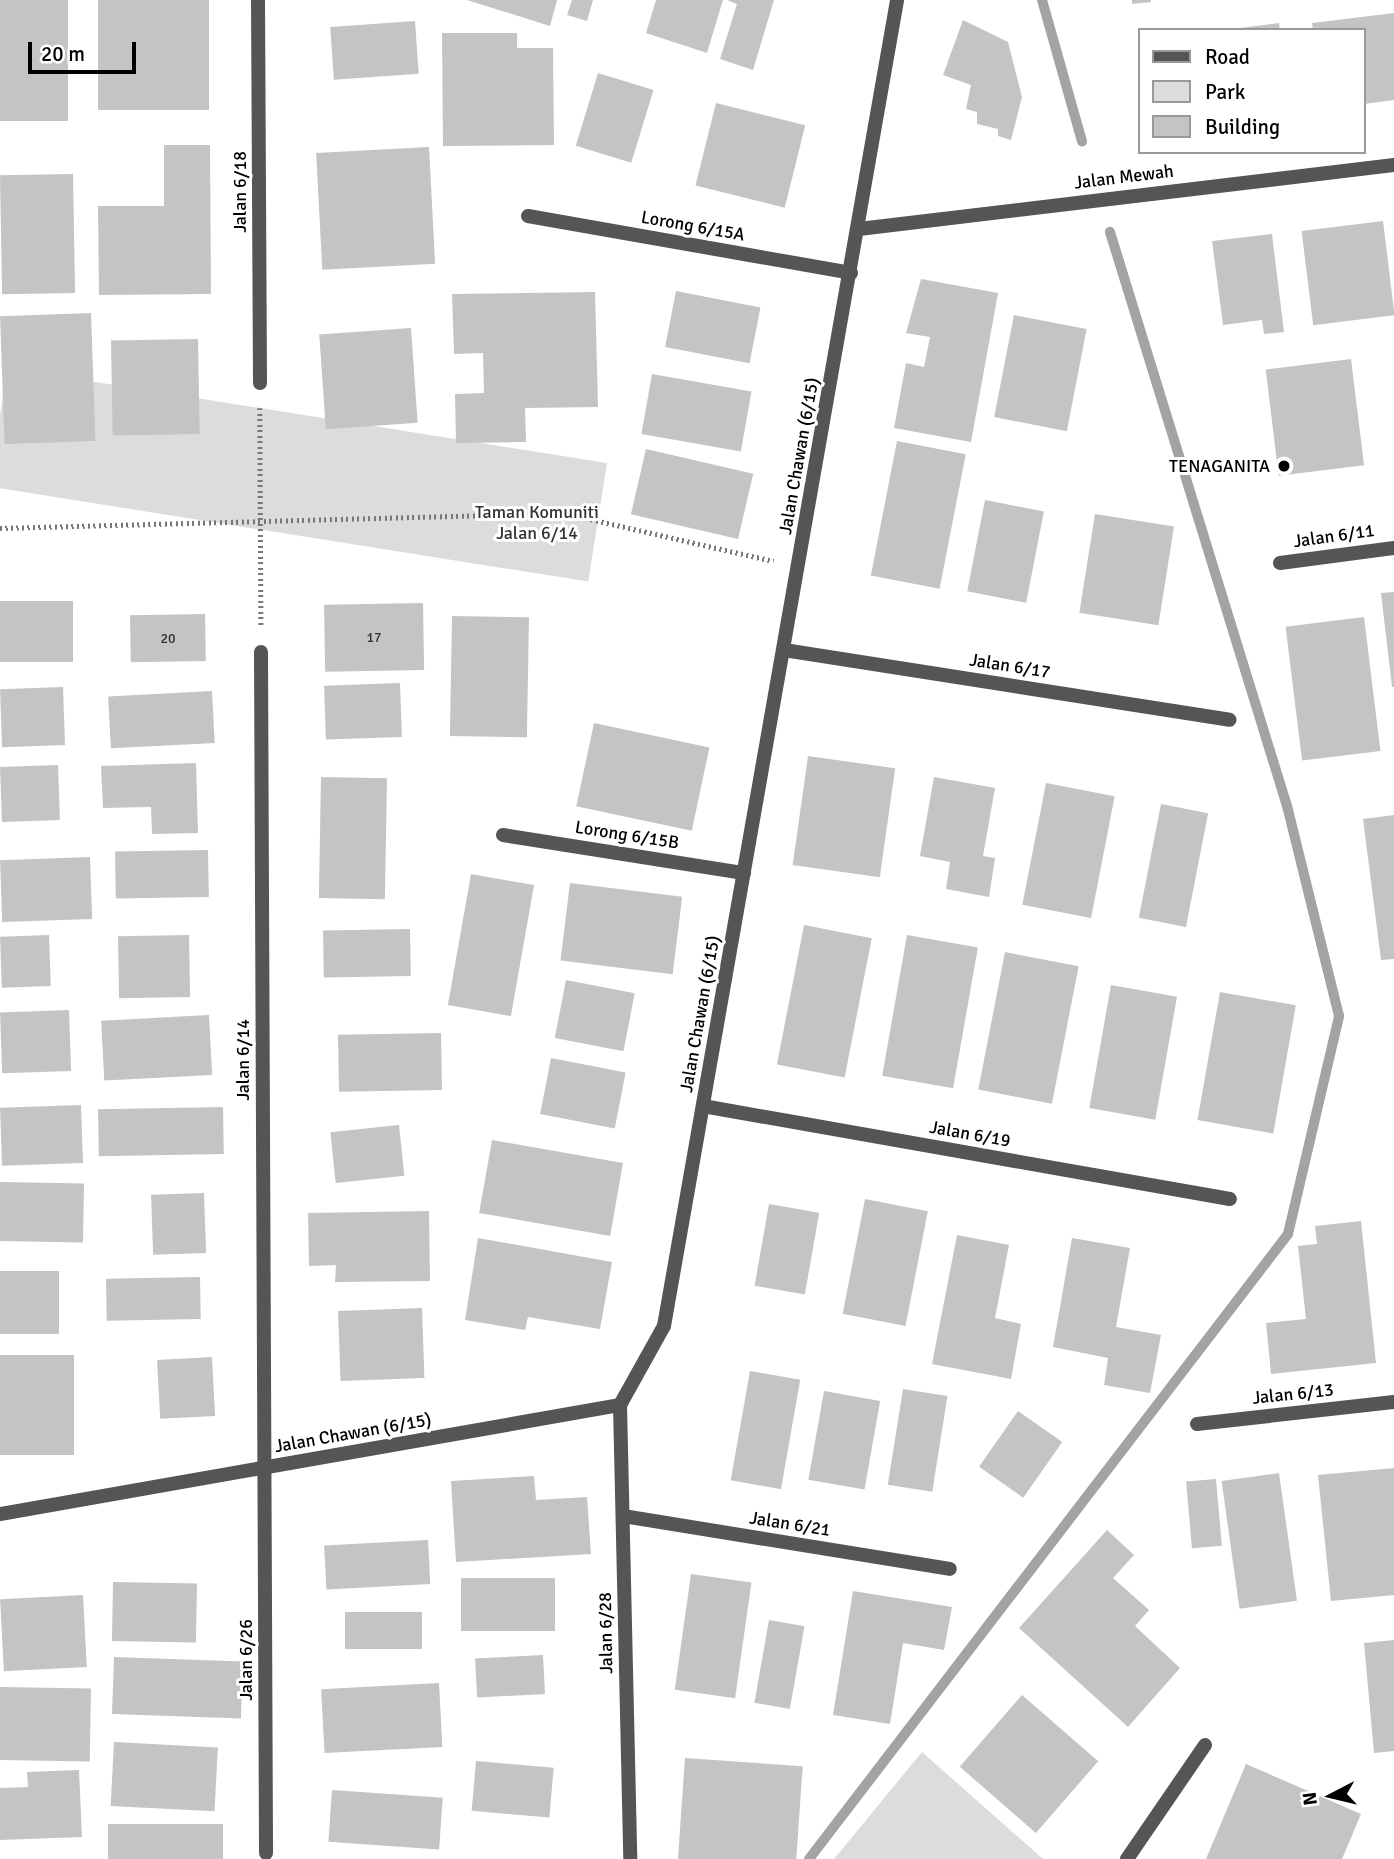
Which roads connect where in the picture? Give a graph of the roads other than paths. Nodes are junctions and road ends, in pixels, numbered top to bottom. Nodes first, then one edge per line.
1 (258, 0) edge
2 (897, 0) edge
3 (1394, 165) edge
4 (528, 216) dead end
5 (859, 229) junction
6 (851, 273) junction
7 (260, 383) road end
8 (1394, 548) edge
9 (1280, 563) dead end
10 (785, 650) junction
11 (261, 652) road end
12 (1230, 720) dead end
13 (503, 835) dead end
14 (744, 873) junction
15 (703, 1106) junction
16 (1230, 1199) dead end
17 (1394, 1402) edge
18 (620, 1405) junction
19 (1197, 1424) dead end
20 (264, 1468) junction
21 (0, 1514) edge
22 (623, 1516) junction
23 (950, 1569) dead end
24 (1205, 1745) dead end
25 (266, 1853) dead end
26 (630, 1859) edge
27 (1127, 1859) edge

1 - 7 street, Jalan 6/18
2 - 5 street, Jalan Chawan (6/15)
3 - 5 street, Jalan Mewah
4 - 6 street, Lorong 6/15A
5 - 6 street, Jalan Chawan (6/15)
6 - 10 street, Jalan Chawan (6/15)
8 - 9 street, Jalan 6/11
10 - 12 street, Jalan 6/17
10 - 14 street, Jalan Chawan (6/15)
11 - 20 street, Jalan 6/14
13 - 14 street, Lorong 6/15B
14 - 15 street, Jalan Chawan (6/15)
15 - 16 street, Jalan 6/19
15 - 18 street, Jalan Chawan (6/15)
17 - 19 street, Jalan 6/13
18 - 20 street, Jalan Chawan (6/15)
18 - 22 street, Jalan 6/28
20 - 21 street, Jalan Chawan (6/15)
20 - 25 street, Jalan 6/26
22 - 23 street, Jalan 6/21
22 - 26 street, Jalan 6/28
24 - 27 street

